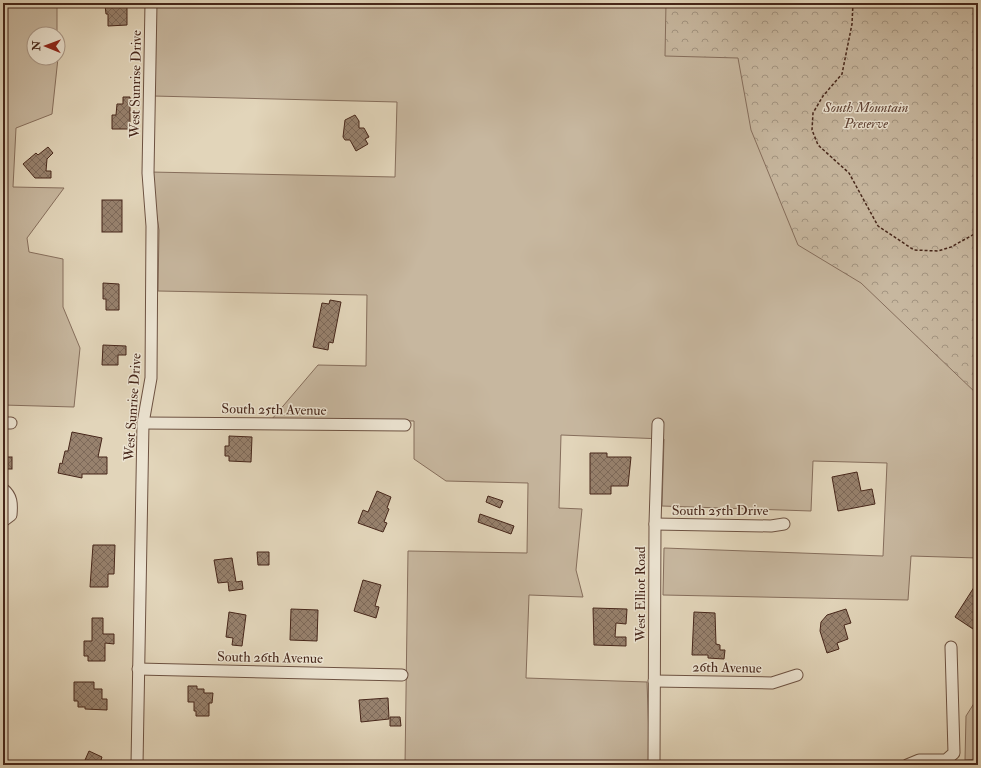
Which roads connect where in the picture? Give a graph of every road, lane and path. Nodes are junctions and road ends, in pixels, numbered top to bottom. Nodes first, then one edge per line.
1 (151, 3) edge
2 (853, 3) edge
3 (978, 232) edge
4 (143, 423) junction
5 (658, 424) dead end
6 (406, 426) dead end
7 (3, 489) edge
8 (3, 521) edge
9 (655, 524) junction
10 (784, 524) dead end
11 (951, 647) dead end
12 (138, 669) junction
13 (402, 675) dead end
14 (797, 675) dead end
15 (654, 681) junction
16 (137, 765) edge
17 (654, 765) edge
18 (907, 765) edge

1 - 4 street, West Sunrise Drive
2 - 3 path
4 - 6 street, South 25th Avenue
4 - 12 street, West Sunrise Drive
5 - 9 street, West Elliot Road
7 - 8 street
9 - 10 street, South 25th Drive
9 - 15 street, West Elliot Road
11 - 18 street
12 - 13 street, South 26th Avenue
12 - 16 street, West Sunrise Drive
14 - 15 street, 26th Avenue
15 - 17 street, West Elliot Road

